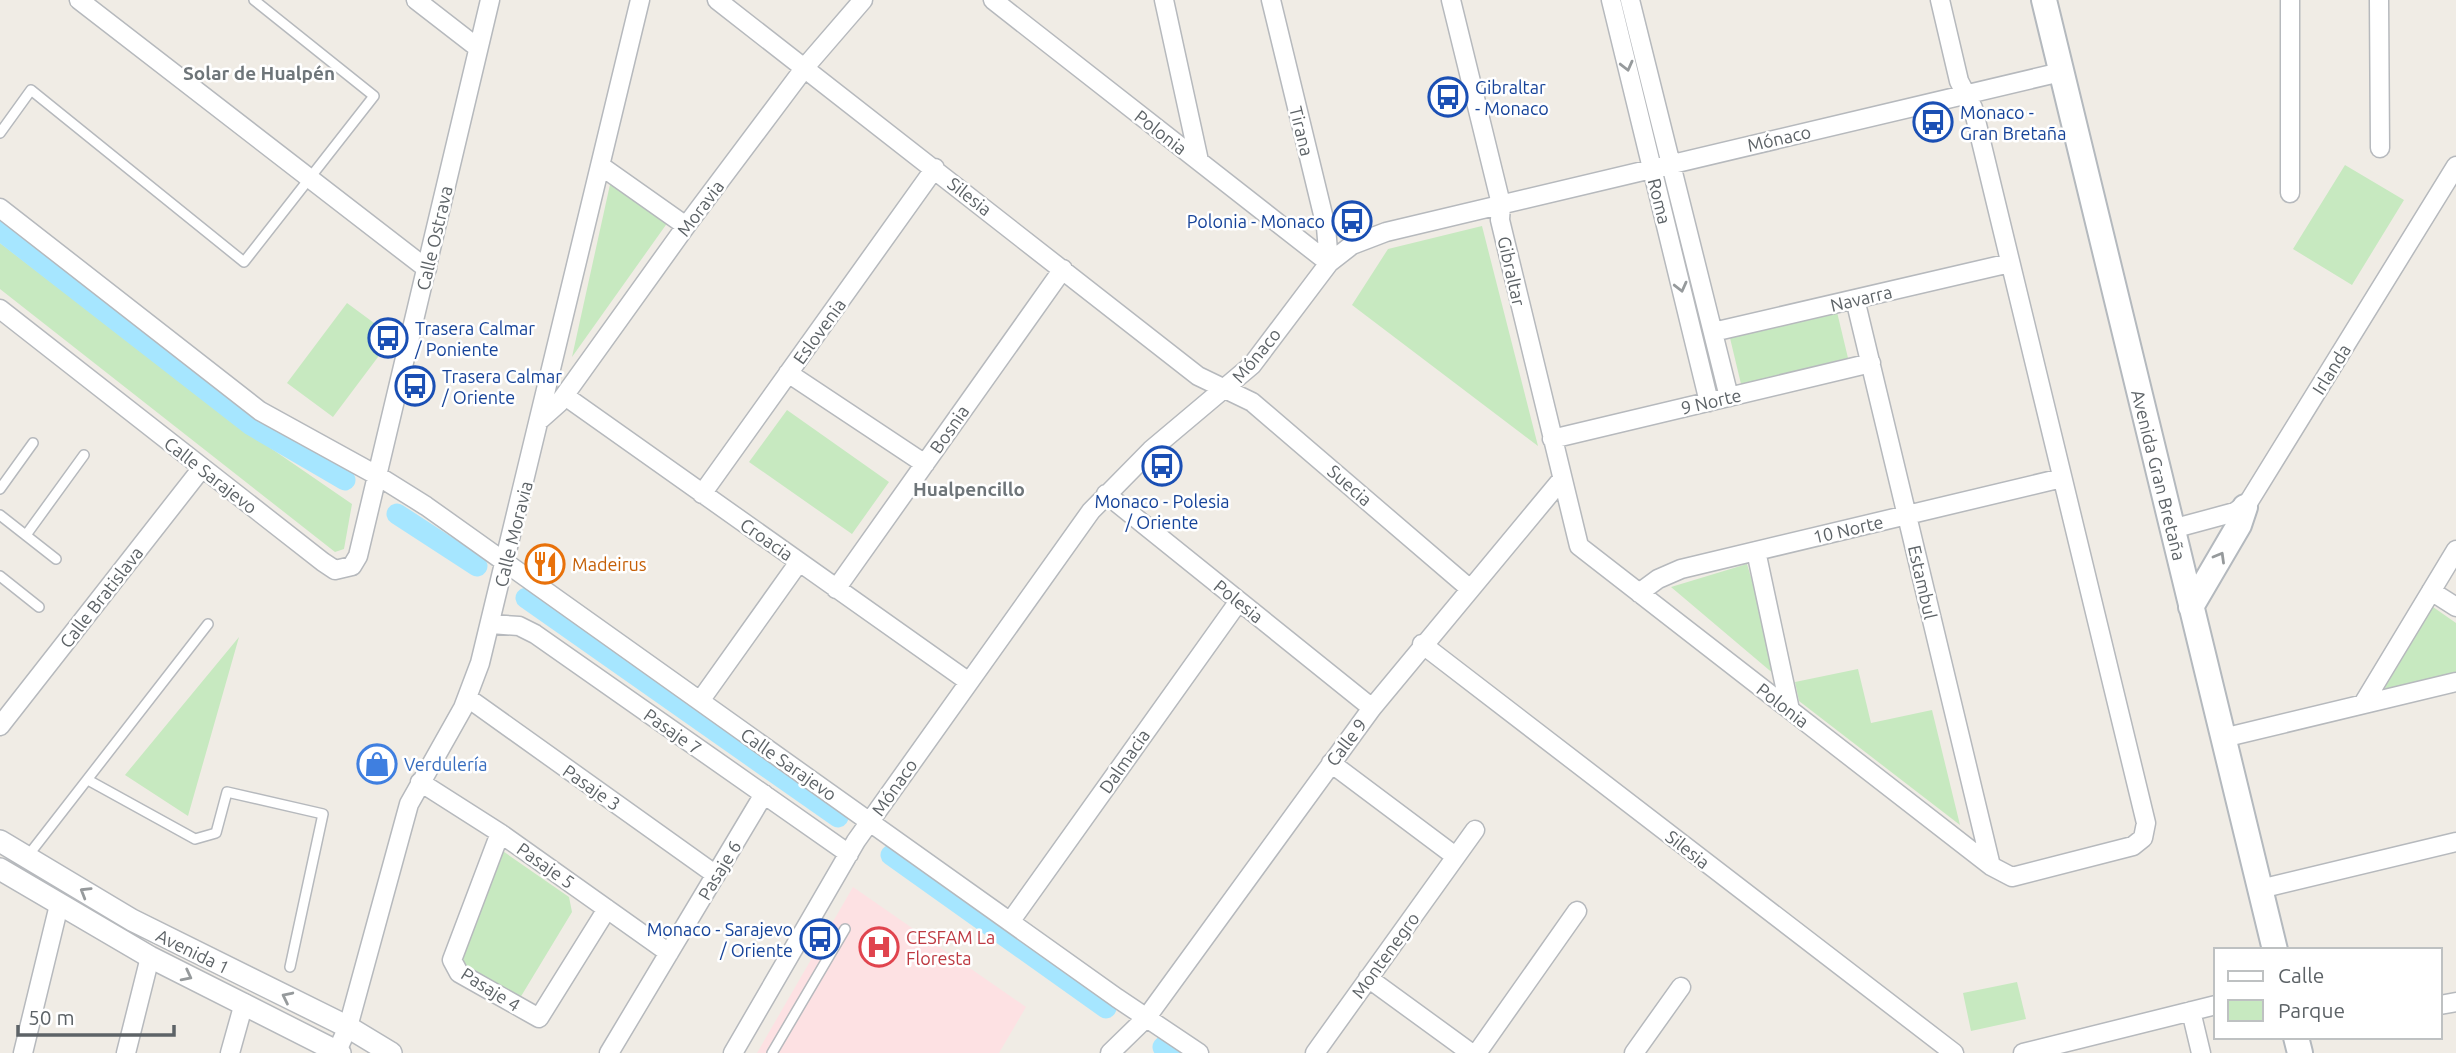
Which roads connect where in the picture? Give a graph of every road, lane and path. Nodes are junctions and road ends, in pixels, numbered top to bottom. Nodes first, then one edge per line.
1 (79, 0) edge
2 (254, 0) edge
3 (416, 0) edge
4 (490, 0) edge
5 (640, 0) edge
6 (717, 0) edge
7 (863, 0) edge
8 (1164, 0) edge
9 (1271, 0) edge
10 (1451, 0) edge
11 (1611, 0) edge
12 (1630, 0) edge
13 (1940, 0) edge
14 (2043, 0) edge
15 (2290, 0) edge
16 (2379, 0) edge
17 (999, 1) edge
18 (478, 48) junction
19 (806, 66) junction
20 (2061, 72) junction
21 (1966, 94) junction
22 (0, 133) edge
23 (2380, 148) dead end
24 (1199, 162) junction
25 (1671, 163) junction
26 (601, 166) junction
27 (2456, 166) edge
28 (935, 168) junction
29 (1652, 168) junction
30 (311, 180) junction
31 (2290, 193) dead end
32 (1501, 204) junction
33 (0, 208) edge
34 (686, 226) junction
35 (1328, 263) junction
36 (2010, 263) junction
37 (426, 269) junction
38 (1063, 269) junction
39 (1856, 299) junction
40 (0, 309) edge
41 (1714, 338) junction
42 (1696, 349) junction
43 (1871, 363) junction
44 (788, 373) junction
45 (1225, 390) junction
46 (565, 397) junction
47 (1729, 397) junction
48 (1709, 402) junction
49 (541, 419) junction
50 (1552, 439) junction
51 (33, 443) dead end
52 (84, 455) dead end
53 (925, 464) junction
54 (202, 468) junction
55 (378, 475) junction
56 (2062, 478) junction
57 (1562, 479) junction
58 (0, 489) edge
59 (702, 494) junction
60 (1106, 494) junction
61 (2245, 507) junction
62 (0, 515) edge
63 (1907, 515) junction
64 (2172, 529) junction
65 (26, 535) junction
66 (1577, 542) joint
67 (2456, 550) edge
68 (1756, 551) junction
69 (56, 559) dead end
70 (799, 562) junction
71 (506, 563) junction
72 (0, 576) edge
73 (1469, 588) junction
74 (836, 589) junction
75 (2431, 591) junction
76 (1639, 593) junction
77 (1239, 601) junction
78 (39, 607) dead end
79 (2191, 607) junction
80 (2456, 607) edge
81 (208, 624) dead end
82 (491, 624) junction
83 (1422, 644) junction
84 (969, 682) junction
85 (2456, 682) edge
86 (468, 698) junction
87 (699, 701) junction
88 (2363, 704) junction
89 (1372, 708) junction
90 (1790, 710) junction
91 (0, 726) edge
92 (2223, 738) junction
93 (1331, 763) junction
94 (88, 779) junction
95 (420, 782) junction
96 (764, 794) junction
97 (869, 821) junction
98 (1475, 831) dead end
99 (500, 833) junction
100 (0, 841) edge
101 (2456, 842) edge
102 (849, 854) junction
103 (1455, 856) junction
104 (27, 857) junction
105 (1991, 866) junction
106 (0, 869) edge
107 (716, 875) junction
108 (2260, 889) junction
109 (59, 905) junction
110 (607, 909) junction
111 (1577, 911) dead end
112 (1010, 922) junction
113 (845, 929) dead end
114 (2275, 948) edge
115 (669, 953) junction
116 (150, 957) junction
117 (290, 967) dead end
118 (1368, 978) junction
119 (1681, 987) dead end
120 (244, 1003) junction
121 (2214, 1006) edge
122 (2191, 1012) junction
123 (1147, 1017) junction
124 (348, 1027) junction
125 (338, 1052) edge
126 (23, 1053) edge
127 (126, 1053) edge
128 (230, 1053) edge
129 (391, 1053) edge
130 (609, 1053) edge
131 (733, 1053) edge
132 (772, 1053) edge
133 (1110, 1053) edge
134 (1199, 1053) edge
135 (1315, 1053) edge
136 (1471, 1053) edge
137 (1477, 1053) edge
138 (1634, 1053) edge
139 (1955, 1053) edge
140 (2023, 1053) edge
141 (2201, 1053) edge

1 - 30 street
2 - 30 lane
3 - 18 street
4 - 18 street, Calle Ostrava
5 - 26 street, Calle Moravia
6 - 19 street, Silesia
7 - 19 street, Moravia
8 - 24 street
9 - 35 street, Tirana
10 - 32 street, Gibraltar
11 -> 29 street, Roma
12 - 25 street, Roma
13 - 21 street
14 - 20 main road, Avenida Gran Bretaña
15 - 31 street
16 - 23 street
17 - 24 street, Polonia
18 - 37 street, Calle Ostrava
19 - 28 street, Silesia
19 - 34 street, Moravia
20 - 21 street, Mónaco
20 - 64 main road, Avenida Gran Bretaña
21 - 25 street, Mónaco
21 - 36 street
22 - 30 lane
24 - 35 street, Polonia
25 - 29 street, Mónaco
25 - 41 street, Roma
26 - 34 street
26 - 49 street, Calle Moravia
27 - 61 street, Irlanda
28 - 38 street, Silesia
28 - 44 street, Eslovenia
29 - 32 street, Mónaco
29 -> 42 street, Roma
30 - 37 street
32 - 35 street, Mónaco
32 - 50 street, Gibraltar
33 - 55 street, Calle Sarajevo
34 - 46 street, Moravia
35 - 45 street, Mónaco
36 - 39 street, Navarra
36 - 56 street
37 - 55 street, Calle Ostrava
38 - 45 street, Silesia
38 - 53 street, Bosnia
39 - 41 street, Navarra
39 - 43 street, Estambul
40 - 54 street, Calle Sarajevo
41 - 42 street, Navarra
41 - 47 street, Roma
42 - 48 street, Roma
43 - 47 street, 9 Norte
43 - 63 street, Estambul
44 - 53 street
44 - 59 street, Eslovenia
45 - 60 street, Mónaco
45 - 73 street, Suecia
46 - 49 street, Moravia
46 - 59 street, Croacia
47 - 48 street, 9 Norte
48 - 50 street, 9 Norte
49 - 71 street, Calle Moravia
50 - 57 street, Gibraltar
51 - 58 lane
52 - 65 lane
53 - 74 street, Bosnia
54 - 55 street, Calle Sarajevo
54 - 91 street, Calle Bratislava
55 - 71 street, Calle Sarajevo
56 - 63 street, 10 Norte
56 - 105 street
57 - 66 street, Gibraltar
57 - 73 street, Calle 9
59 - 70 street, Croacia
60 - 77 street, Polesia
60 - 84 street, Mónaco
61 - 64 street
79 -> 61 main road
62 - 65 lane
63 - 68 street, 10 Norte
63 - 105 street, Estambul
64 - 79 main road, Avenida Gran Bretaña
65 - 69 lane
66 - 76 street, Polonia
67 - 75 street
68 - 76 street, 10 Norte
68 - 90 street
70 - 74 street, Croacia
70 - 87 street
71 - 82 street, Calle Moravia
71 - 87 street, Calle Sarajevo
72 - 78 lane
73 - 83 street, Calle 9
74 - 84 street, Croacia
75 - 80 street
75 - 88 street
76 - 90 street, Polonia
77 - 89 street, Polesia
77 - 112 street, Dalmacia
79 - 92 main road, Avenida Gran Bretaña
81 - 94 lane
82 - 86 street, Calle Moravia
82 - 96 street, Pasaje 7
83 - 89 street, Calle 9
83 - 139 street, Silesia
84 - 97 street, Mónaco
85 - 88 street
86 - 95 street, Calle Moravia
86 - 107 street, Pasaje 3
87 - 97 street, Calle Sarajevo
88 - 92 street
89 - 93 street, Calle 9
90 - 105 street, Polonia
92 - 108 main road, Avenida Gran Bretaña
93 - 103 street
93 - 123 street, Calle 9
94 - 104 lane
94 - 117 lane
95 - 99 street, Pasaje 5
95 - 124 street, Calle Moravia
96 - 102 street, Pasaje 7
96 - 107 street, Pasaje 6
97 - 102 street, Mónaco
97 - 112 street, Calle Sarajevo
98 - 103 street, Montenegro
99 - 110 street, Pasaje 5
99 - 110 street, Pasaje 4
100 - 104 street, Avenida 1
101 - 108 street
102 - 131 street, Mónaco
103 - 118 street, Montenegro
124 -> 104 street, Avenida 1
106 - 109 street, Avenida 1
107 - 115 street, Pasaje 6
108 - 114 main road, Avenida Gran Bretaña
109 - 116 street, Avenida 1
109 - 126 street
110 - 115 street, Pasaje 5
111 - 137 street
112 - 123 street, Calle Sarajevo
113 - 132 lane
115 - 130 street, Pasaje 6
116 -> 120 street, Avenida 1
116 - 127 street
118 - 135 street, Montenegro
118 - 136 street
119 - 138 street
120 - 125 street, Avenida 1
120 - 128 street
121 - 122 street
122 - 140 street
122 - 141 street
123 - 133 street, Calle 9
123 - 134 street, Calle Sarajevo
124 - 125 street, Calle Moravia
124 - 129 street, Avenida 1

